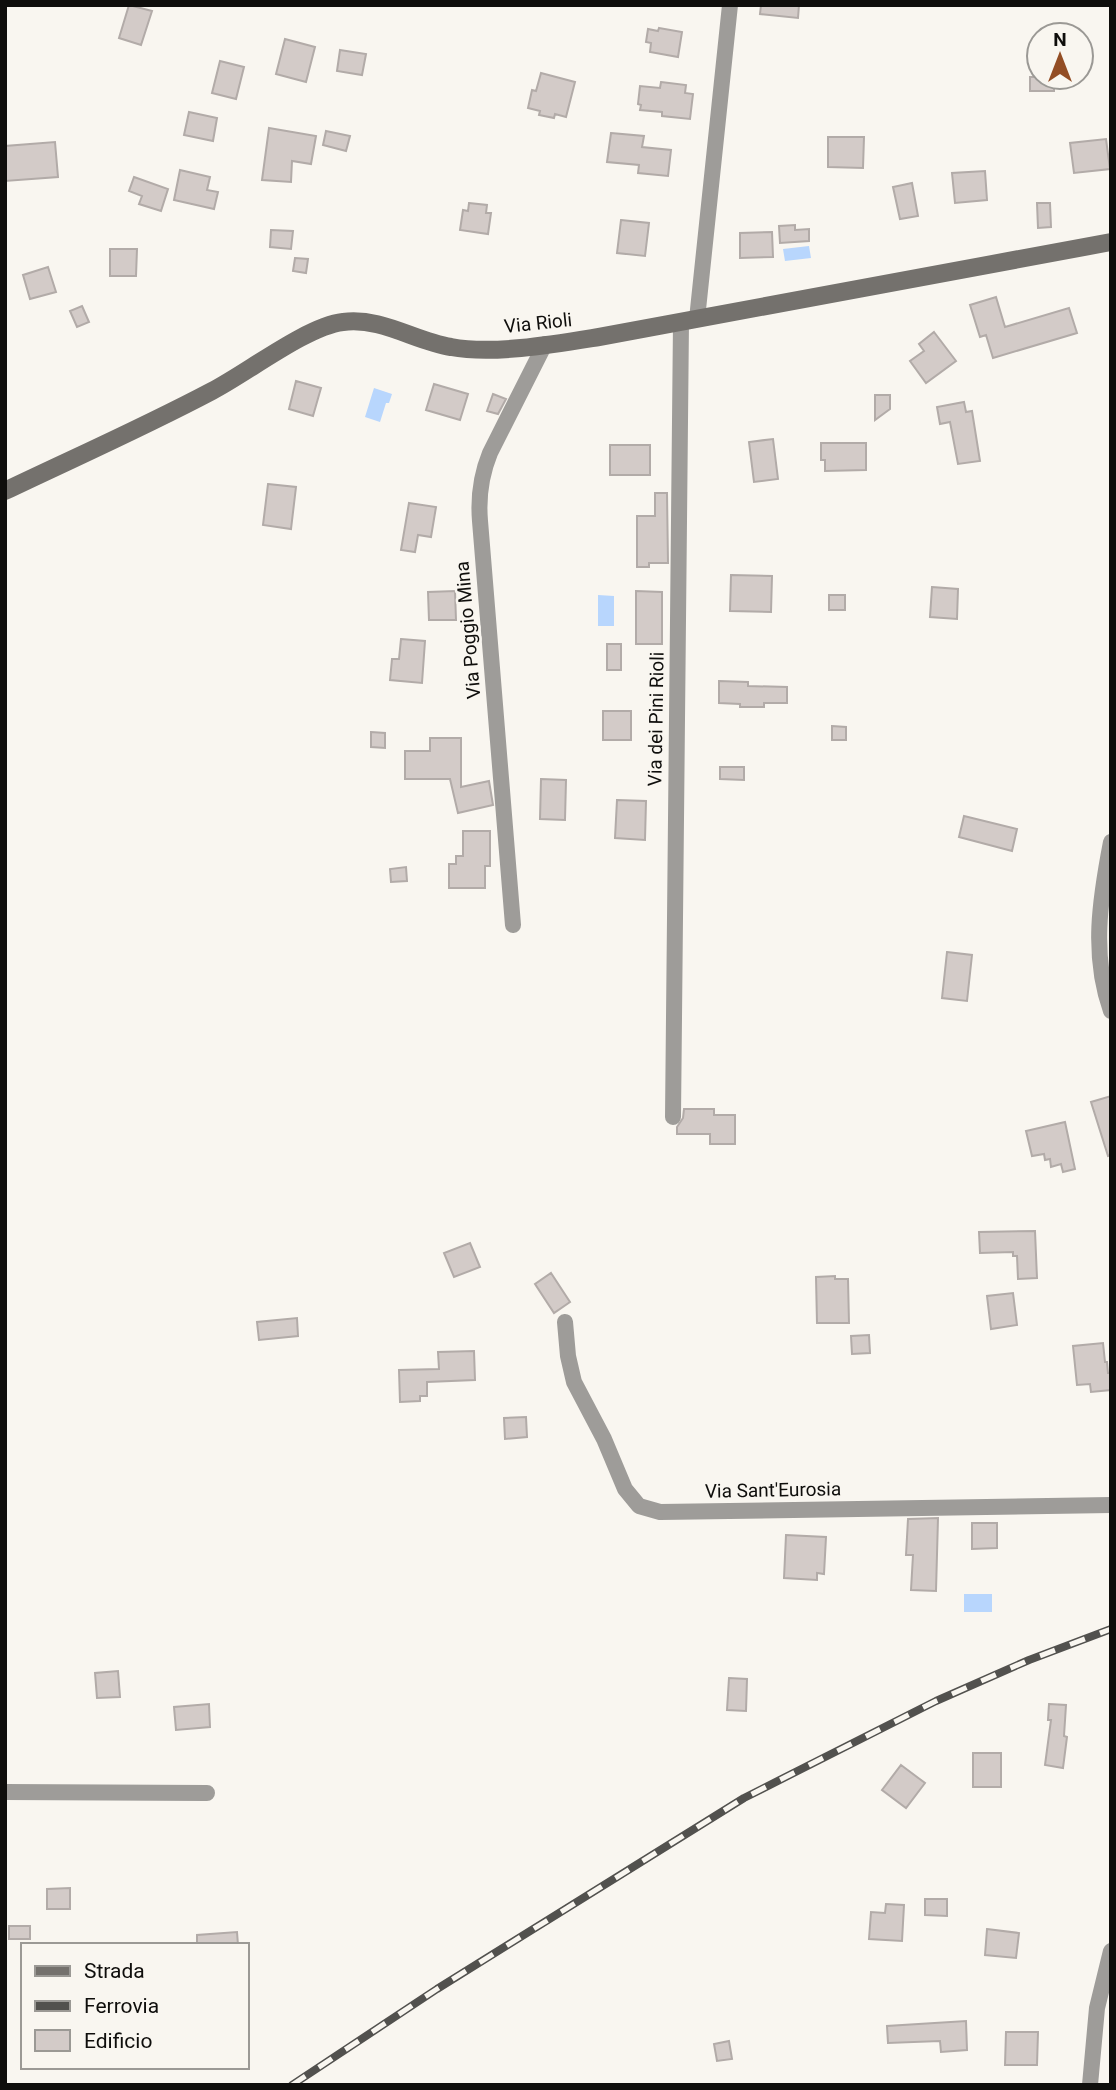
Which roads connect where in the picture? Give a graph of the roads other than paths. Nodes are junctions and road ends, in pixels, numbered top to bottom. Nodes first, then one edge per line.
1 (730, 5) edge
2 (1111, 242) edge
3 (689, 321) junction
4 (545, 344) junction
5 (5, 491) edge
6 (1111, 842) edge
7 (513, 926) dead end
8 (1111, 1010) edge
9 (673, 1117) dead end
10 (565, 1322) dead end
11 (1111, 1505) edge
12 (5, 1792) edge
13 (207, 1793) dead end
14 (1111, 1951) edge
15 (1090, 2085) edge

1 - 3 street, Via dei Pini Rioli
2 - 3 main road, Via Rioli
3 - 4 main road, Via Rioli
3 - 9 street, Via dei Pini Rioli
4 - 5 main road, Via Rioli
4 - 7 street, Via Poggio Mina
6 - 8 street
10 - 11 street, Via Sant'Eurosia
12 - 13 street
14 - 15 street

